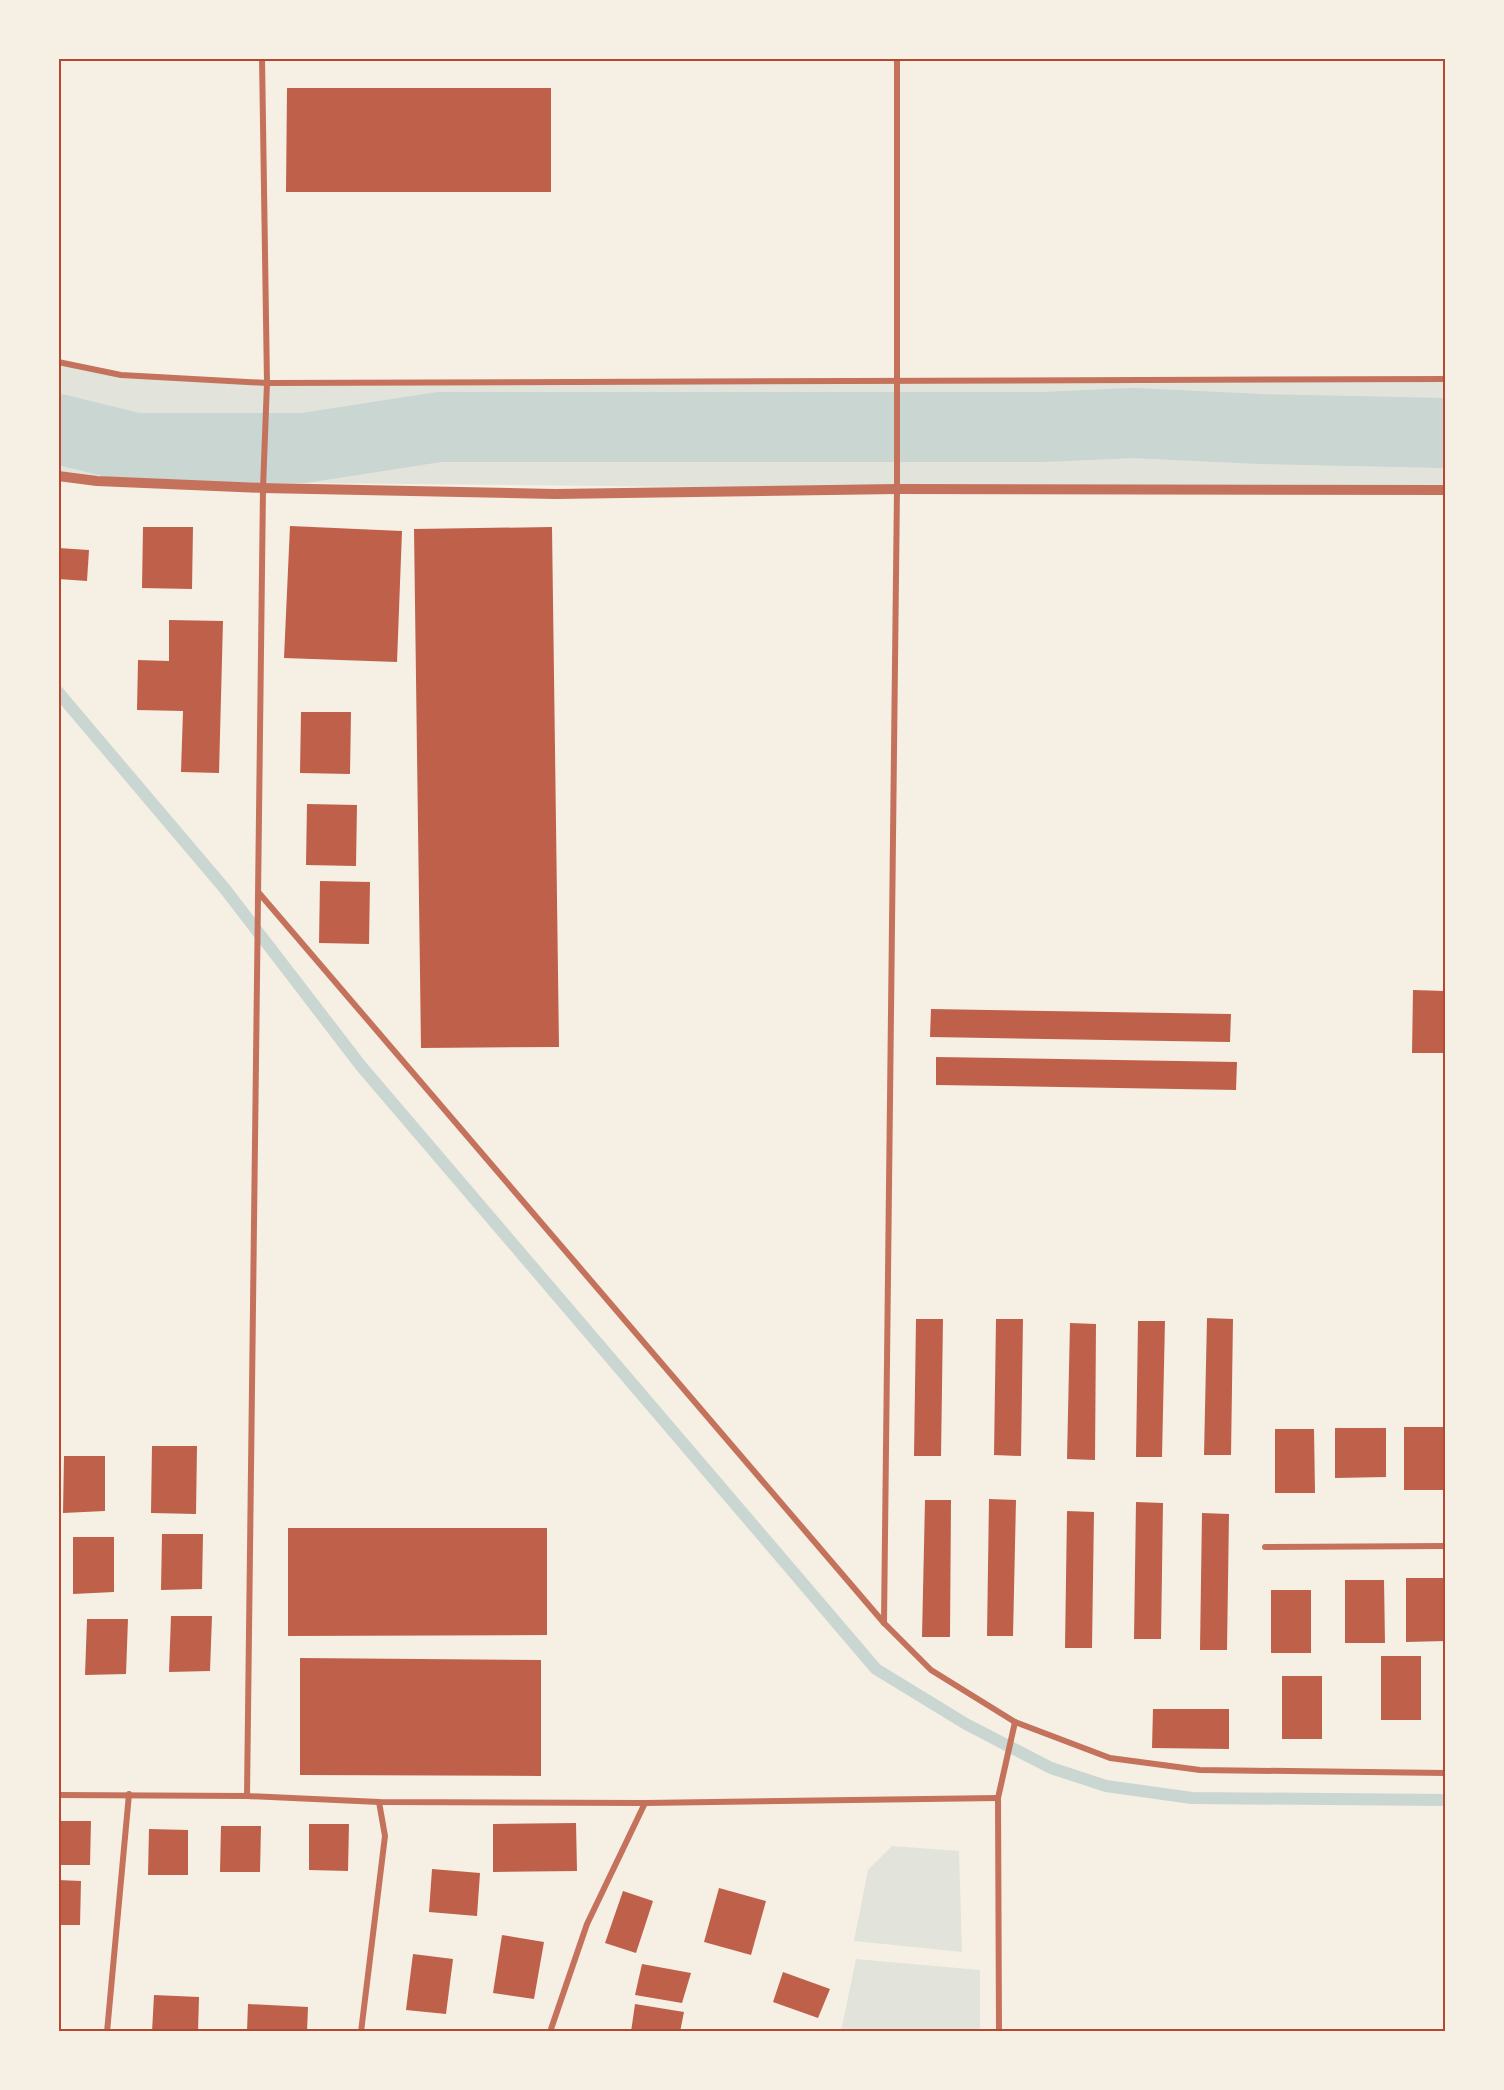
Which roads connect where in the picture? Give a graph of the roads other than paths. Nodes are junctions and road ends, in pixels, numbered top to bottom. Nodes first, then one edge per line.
1 (262, 58) edge
2 (897, 58) edge
3 (58, 362) edge
4 (1446, 379) edge
5 (896, 381) junction
6 (267, 384) junction
7 (58, 476) edge
8 (263, 488) junction
9 (897, 489) junction
10 (1446, 490) edge
11 (258, 892) junction
12 (1446, 1546) edge
13 (1265, 1547) dead end
14 (884, 1623) junction
15 (1015, 1722) junction
16 (1446, 1773) edge
17 (129, 1794) junction
18 (58, 1795) edge
19 (247, 1796) junction
20 (998, 1798) junction
21 (379, 1802) junction
22 (645, 1803) junction
23 (107, 2031) edge
24 (361, 2031) edge
25 (550, 2031) edge
26 (999, 2031) edge

1 - 6 street
2 - 5 street
3 - 6 street
4 - 5 street
5 - 6 street
5 - 9 street
6 - 8 street
7 - 8 street
8 - 9 street
8 - 11 street
9 - 10 street
9 - 14 street
11 - 14 street
11 - 19 street
12 - 13 street
14 - 15 street
15 - 16 street
15 - 20 street
17 - 18 street
17 - 19 street
17 - 23 street
19 - 21 street
20 - 22 street
20 - 26 street
21 - 22 street
21 - 24 street
22 - 25 street

